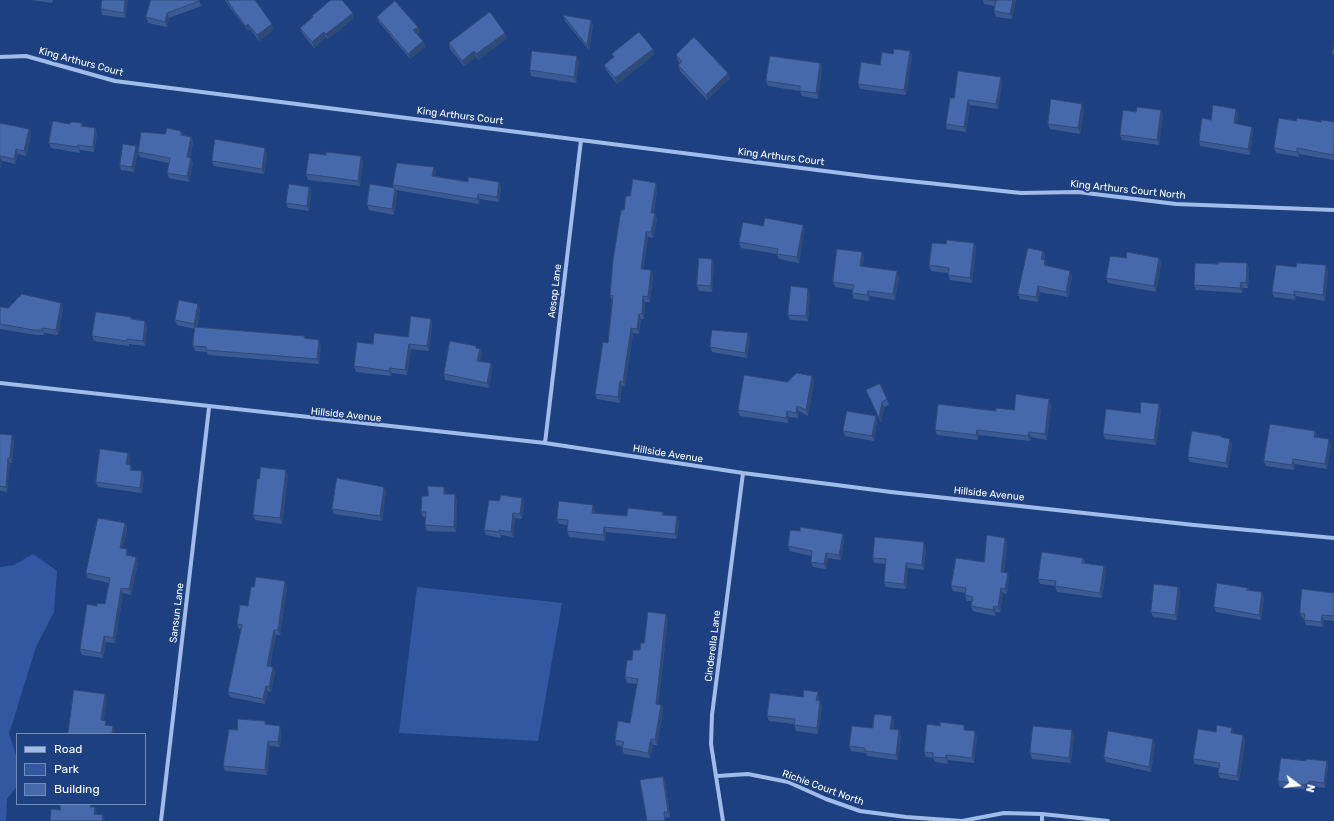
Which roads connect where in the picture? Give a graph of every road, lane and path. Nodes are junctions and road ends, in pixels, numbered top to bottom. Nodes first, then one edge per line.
1 (0, 57) edge
2 (581, 140) junction
3 (920, 181) joint
4 (1334, 210) edge
5 (0, 383) edge
6 (209, 408) junction
7 (545, 443) junction
8 (743, 473) junction
9 (1334, 538) edge
10 (717, 776) junction
11 (1042, 814) junction
12 (161, 821) edge
13 (724, 821) edge
14 (1042, 821) edge
15 (1108, 821) edge

1 - 2 street, King Arthurs Court
2 - 3 street, King Arthurs Court
2 - 7 street, Aesop Lane
3 - 4 street, King Arthurs Court North
5 - 6 street, Hillside Avenue
6 - 7 street, Hillside Avenue
6 - 12 street, Sansun Lane
7 - 8 street, Hillside Avenue
8 - 9 street, Hillside Avenue
8 - 10 street, Cinderella Lane
10 - 11 street, Richie Court North
10 - 13 street, Cinderella Lane
11 - 14 street
11 - 15 street, Richie Court North

